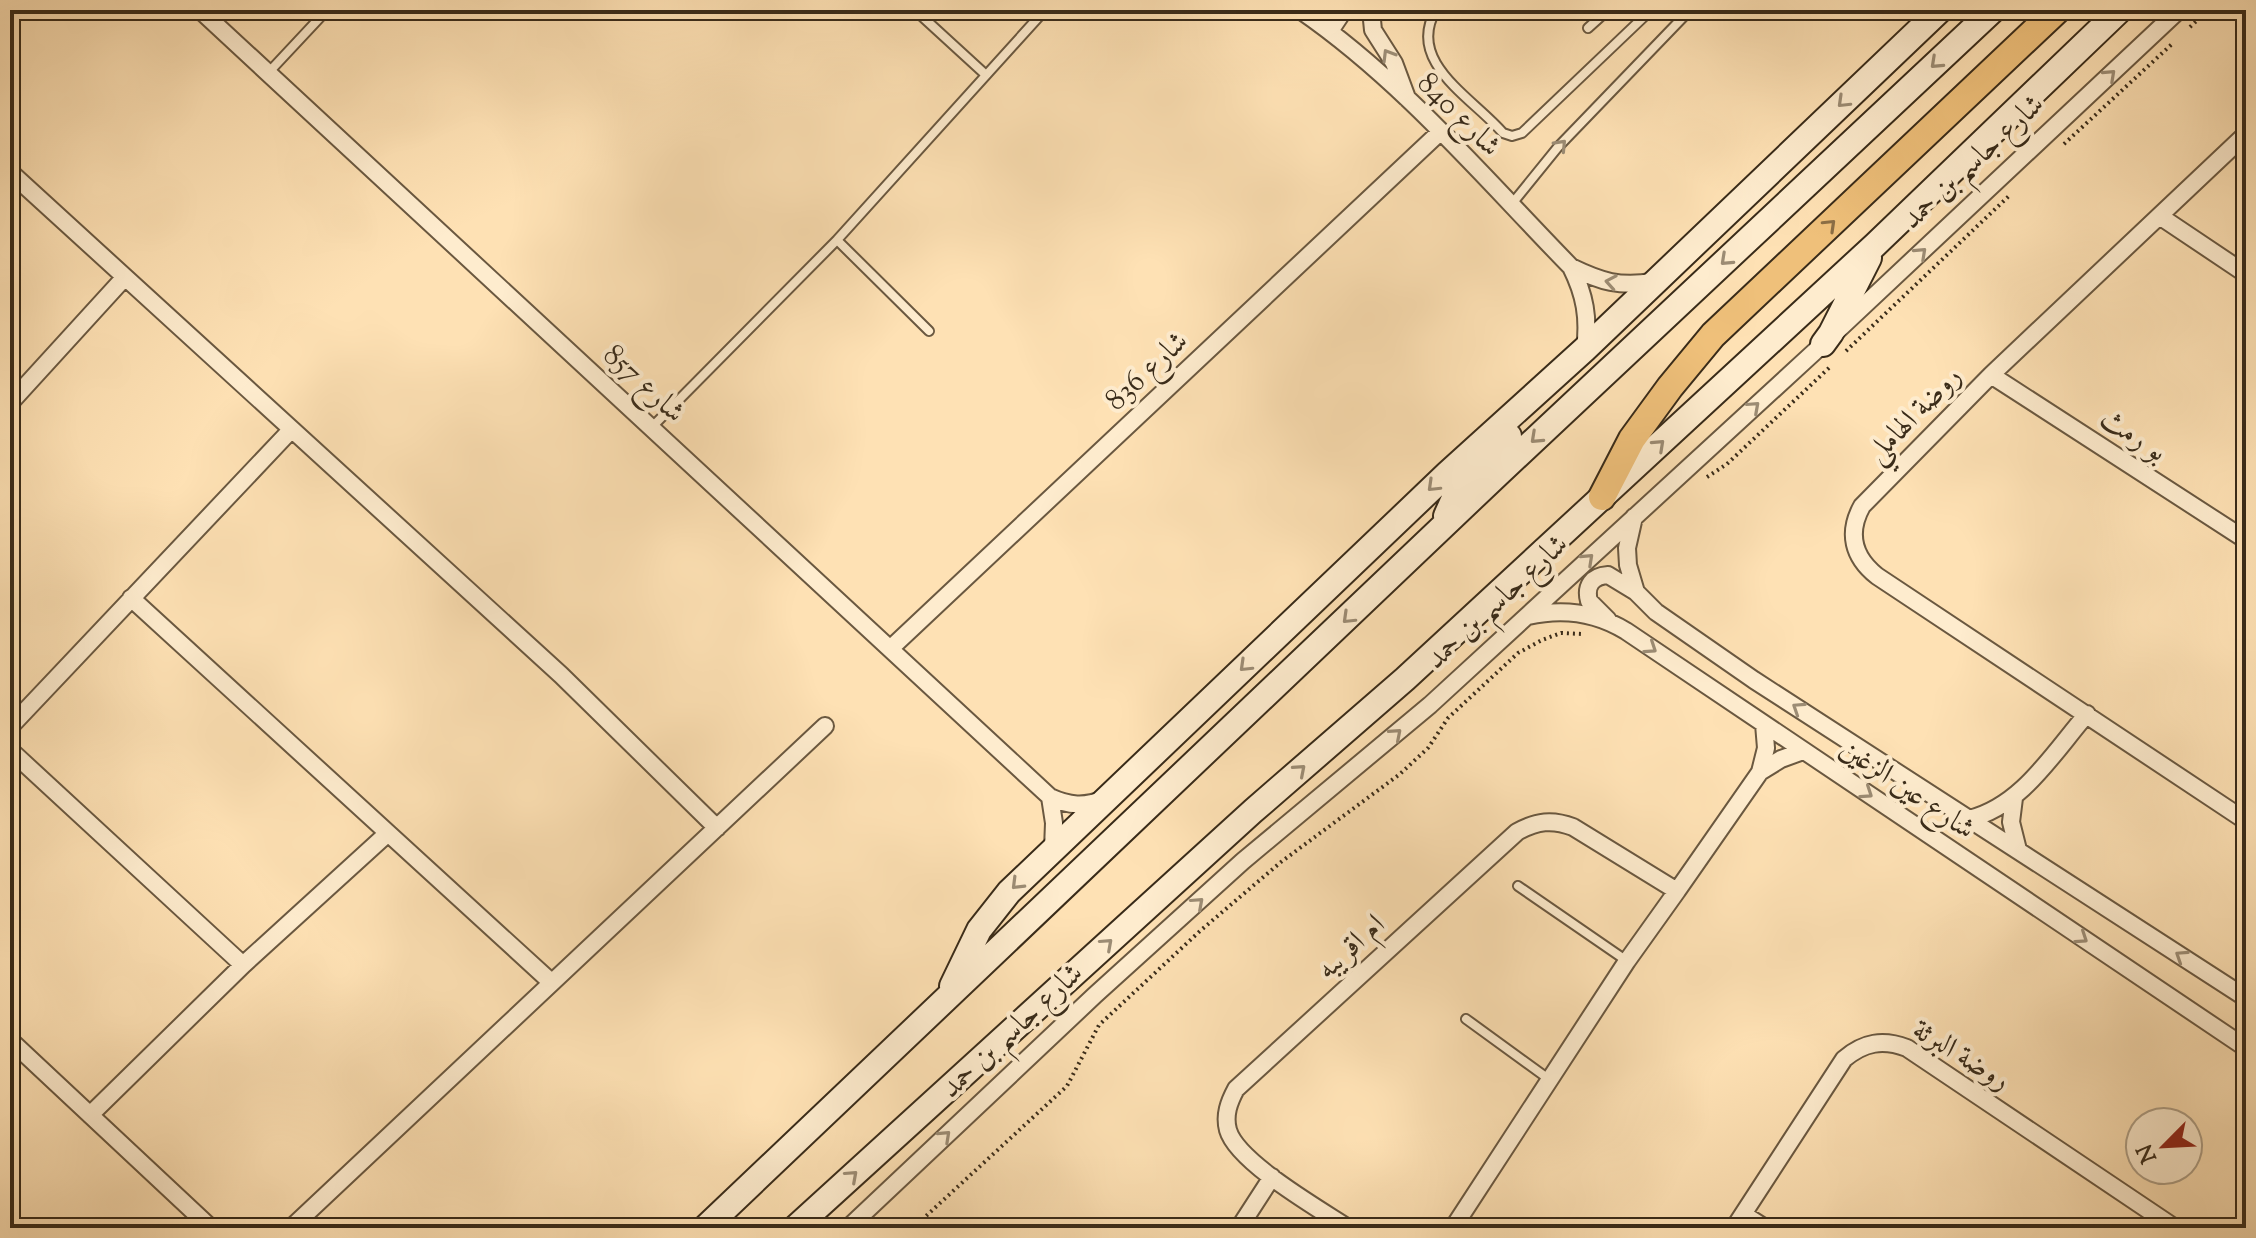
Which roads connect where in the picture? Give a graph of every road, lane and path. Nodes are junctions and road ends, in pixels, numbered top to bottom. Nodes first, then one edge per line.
1 (200, 10) edge
2 (327, 10) edge
3 (915, 10) edge
4 (1045, 10) edge
5 (1300, 10) edge
6 (1344, 10) edge
7 (1371, 10) edge
8 (1436, 10) edge
9 (1608, 10) edge
10 (1690, 10) edge
11 (1940, 10) edge
12 (1993, 10) edge
13 (2057, 10) edge
14 (2120, 10) edge
15 (2179, 10) edge
16 (2208, 10) edge
17 (1647, 11) edge
18 (1588, 28) dead end
19 (1330, 31) junction
20 (2186, 31) dead end
21 (2175, 41) dead end
22 (269, 72) junction
23 (986, 75) junction
24 (1407, 100) junction
25 (1440, 132) junction
26 (2246, 134) edge
27 (2062, 145) dead end
28 (10, 172) edge
29 (2016, 186) dead end
30 (1511, 205) junction
31 (1779, 211) junction
32 (2161, 217) junction
33 (1708, 231) junction
34 (837, 240) junction
35 (1875, 245) junction
36 (1571, 267) junction
37 (2246, 274) edge
38 (125, 277) junction
39 (1653, 282) junction
40 (929, 331) dead end
41 (1823, 344) junction
42 (1585, 349) junction
43 (1991, 375) junction
44 (1533, 396) junction
45 (10, 403) edge
46 (652, 427) junction
47 (291, 430) junction
48 (1705, 478) dead end
49 (1602, 497) junction
50 (1635, 517) junction
51 (1440, 530) junction
52 (2246, 540) edge
53 (1636, 592) junction
54 (131, 598) junction
55 (1526, 616) junction
56 (1610, 622) junction
57 (891, 648) junction
58 (2087, 714) junction
59 (1764, 724) junction
60 (825, 726) dead end
61 (10, 727) edge
62 (10, 750) edge
63 (1803, 751) junction
64 (1760, 772) junction
65 (1050, 797) junction
66 (1108, 797) junction
67 (2014, 798) junction
68 (1969, 819) junction
69 (2246, 820) edge
70 (717, 828) junction
71 (388, 833) junction
72 (1053, 849) junction
73 (2018, 850) junction
74 (1518, 886) dead end
75 (1677, 891) junction
76 (1627, 961) junction
77 (243, 965) junction
78 (551, 982) junction
79 (949, 995) junction
80 (2246, 998) edge
81 (1466, 1019) dead end
82 (10, 1040) edge
83 (2246, 1048) edge
84 (1550, 1080) junction
85 (90, 1115) junction
86 (1272, 1177) junction
87 (1743, 1214) junction
88 (211, 1228) edge
89 (291, 1228) edge
90 (705, 1228) edge
91 (795, 1228) edge
92 (848, 1228) edge
93 (913, 1228) edge
94 (1239, 1228) edge
95 (1348, 1228) edge
96 (1453, 1228) edge
97 (1734, 1228) edge
98 (1765, 1228) edge
99 (2175, 1228) edge

1 - 22 street, شارع 857
2 - 22 lane
3 - 23 lane
4 - 23 lane
5 - 19 street, شارع 840
6 - 19 street
24 -> 7 street
8 - 17 lane
9 - 18 lane
30 -> 10 lane
11 -> 33 main road
12 -> 31 main road
49 -> 13 main road
14 - 35 main road, شارع جاسم بن حمد
41 -> 15 street, شارع جاسم بن حمد
16 - 20 path
19 - 24 street, شارع 840
21 - 27 path
22 - 46 street, شارع 857
23 - 34 lane
24 - 25 street, شارع 840
25 - 30 street, شارع 840
25 - 57 street, شارع 836
26 - 32 street, روضة الهاملي
28 - 38 street
29 - 48 path
30 - 36 street, شارع 840
31 - 33 main road
31 -> 51 main road
32 - 37 street
32 - 43 street, روضة الهاملي
33 - 39 main road
34 - 40 lane
34 - 46 lane
35 - 41 main road
49 -> 35 main road, شارع جاسم بن حمد
39 -> 36 street, شارع 840
36 - 42 street, شارع 840
38 - 45 street
38 - 47 street
39 - 42 main road
50 -> 41 street, شارع جاسم بن حمد
42 - 44 main road
43 - 52 street, بو رمث
43 - 58 street, روضة الهاملي
44 - 51 main road
44 -> 66 main road
46 - 57 street, شارع 857
47 - 54 street
47 - 70 street
91 -> 49 main road, شارع جاسم بن حمد
50 - 53 street
55 -> 50 street, شارع جاسم بن حمد
51 -> 79 main road
53 - 56 street, شارع عين الزغين
68 -> 53 street, شارع عين الزغين
54 - 61 street
54 - 71 street
55 - 56 street, شارع عين الزغين
92 -> 55 street, شارع جاسم بن حمد
56 -> 59 street, شارع عين الزغين
56 - 93 path
57 - 65 street, شارع 857
58 - 67 street
58 - 69 street, روضة الهاملي
59 - 63 street, شارع عين الزغين
59 - 64 street
60 - 70 street
62 - 77 street
63 - 64 street
63 -> 83 street, شارع عين الزغين
64 - 75 street
65 - 66 street
65 - 72 street
66 - 72 main road
67 - 68 street
67 - 73 street
68 - 73 street, شارع عين الزغين
70 - 78 street
71 - 77 street
71 - 78 street
72 -> 79 main road
80 -> 73 street, شارع عين الزغين
74 - 76 lane
75 - 76 street
75 - 86 street, ام اقريبه
76 - 84 street
77 - 85 street
78 - 89 street
79 - 90 main road
81 - 84 lane
82 - 85 street
84 - 96 street
85 - 88 street
86 - 94 street
86 - 95 street, ام اقريبه
87 - 97 street, روضة البرثة
87 - 98 street
87 - 99 street, روضة البرثة

